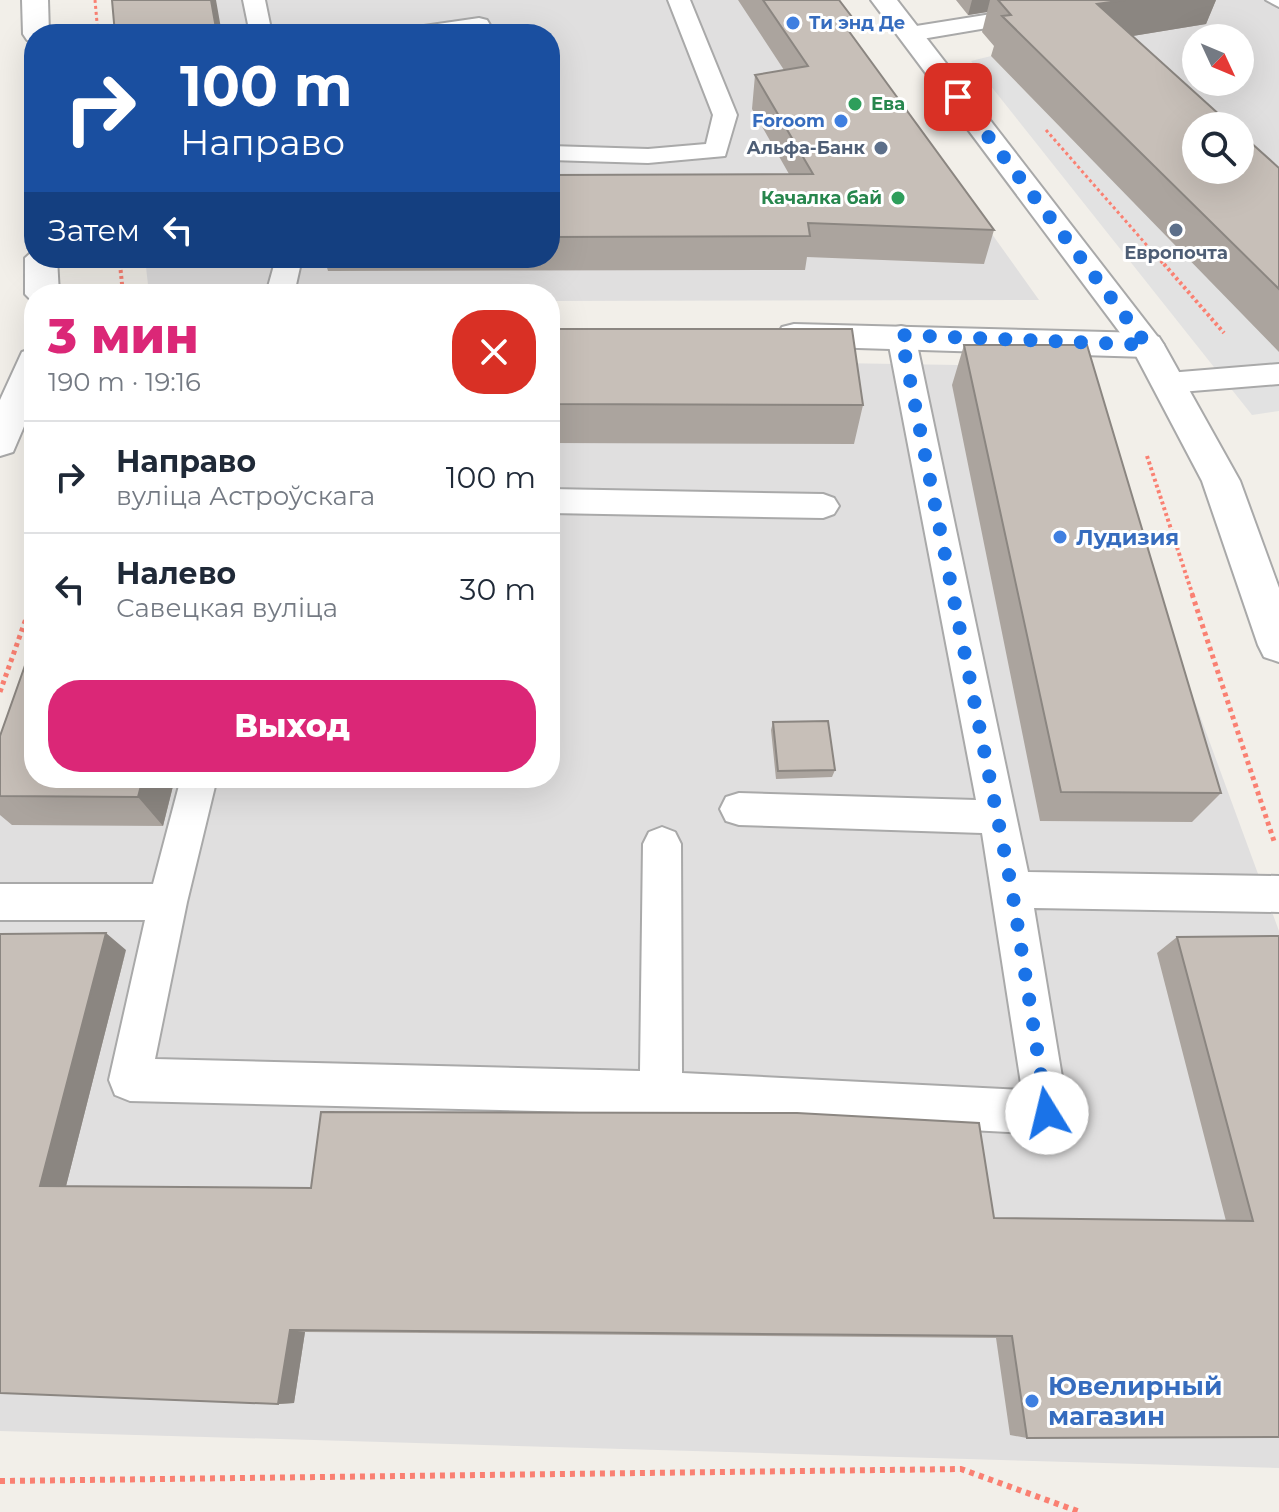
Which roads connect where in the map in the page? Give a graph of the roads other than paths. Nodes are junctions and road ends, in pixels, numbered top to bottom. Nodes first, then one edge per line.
1 (35, 0) edge
2 (254, 0) edge
3 (679, 0) edge
4 (884, 0) edge
5 (1062, 0) edge
6 (36, 24) edge
7 (259, 24) edge
8 (910, 34) junction
9 (560, 153) edge
10 (757, 335) edge
11 (901, 335) junction
12 (1147, 345) junction
13 (1270, 374) edge
14 (1168, 383) junction
15 (24, 384) edge
16 (0, 443) edge
17 (560, 501) edge
18 (823, 506) dead end
19 (1279, 645) edge
20 (196, 788) edge
21 (739, 809) dead end
22 (998, 817) junction
23 (662, 844) dead end
24 (1012, 890) junction
25 (1279, 894) edge
26 (0, 902) edge
27 (168, 902) junction
28 (661, 1093) junction

1 - 6 street
2 - 7 lane
3 - 9 lane
4 - 8 street
5 - 8 lane
8 - 12 street
10 - 11 street
11 - 12 street
11 - 22 lane
12 - 14 street
13 - 14 lane
14 - 19 street
15 - 16 street
17 - 18 lane
20 - 27 lane
21 - 22 lane
22 - 24 lane
23 - 28 lane
24 - 25 lane
24 - 28 lane
26 - 27 lane
27 - 28 lane

